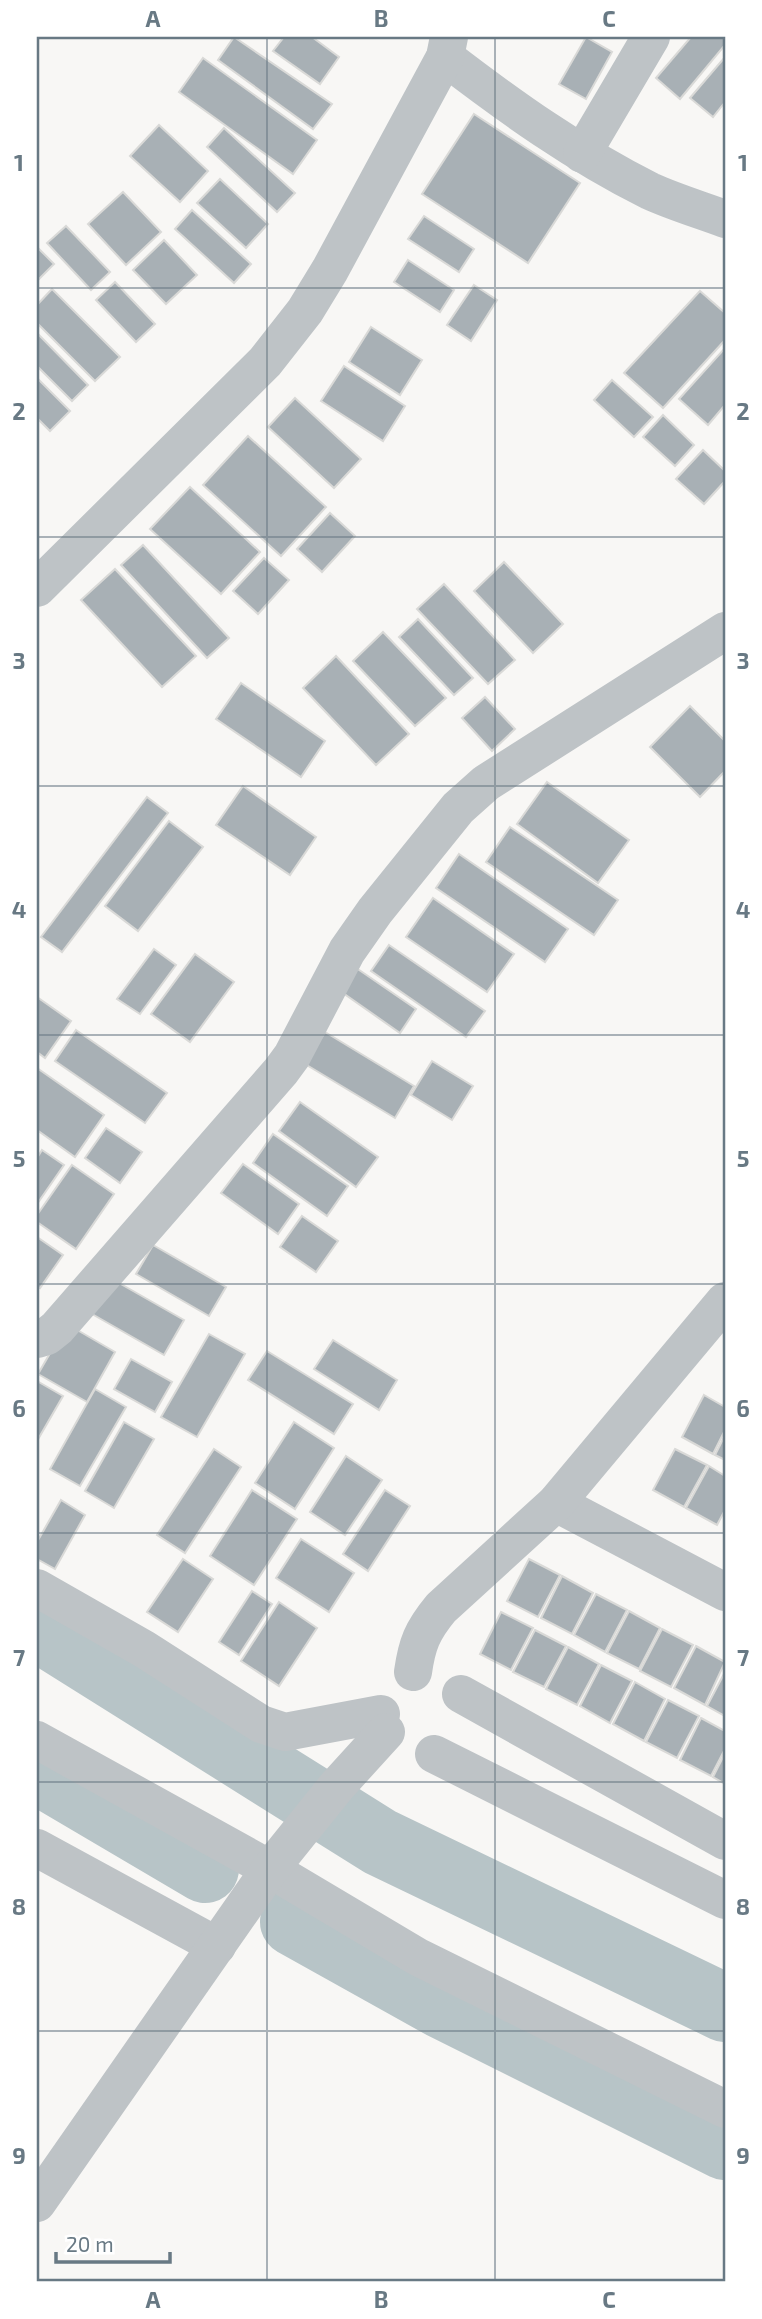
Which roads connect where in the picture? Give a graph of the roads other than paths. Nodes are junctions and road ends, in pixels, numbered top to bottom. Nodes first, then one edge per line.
1 (651, 37) edge
2 (447, 47) edge
3 (582, 154) junction
4 (725, 219) edge
5 (37, 587) edge
6 (725, 631) edge
7 (717, 1324) edge
8 (37, 1339) edge
9 (556, 1503) junction
10 (37, 1588) edge
11 (725, 1592) edge
12 (413, 1672) junction
13 (461, 1694) junction
14 (384, 1723) junction
15 (37, 1740) edge
16 (433, 1754) junction
17 (725, 1841) edge
18 (37, 1848) edge
19 (280, 1856) junction
20 (725, 1900) edge
21 (217, 1946) junction
22 (725, 2109) edge
23 (37, 2203) edge

1 - 3 street
2 - 3 street
2 - 5 street
3 - 4 street
6 - 8 street
7 - 9 street
9 - 11 street
9 - 12 street
10 - 14 street
12 - 13 street
12 - 14 street
13 - 16 street
13 - 17 street
14 - 16 street
14 - 19 street
15 - 19 street
16 - 20 street
18 - 21 street
19 - 21 street
19 - 22 street
21 - 23 street

